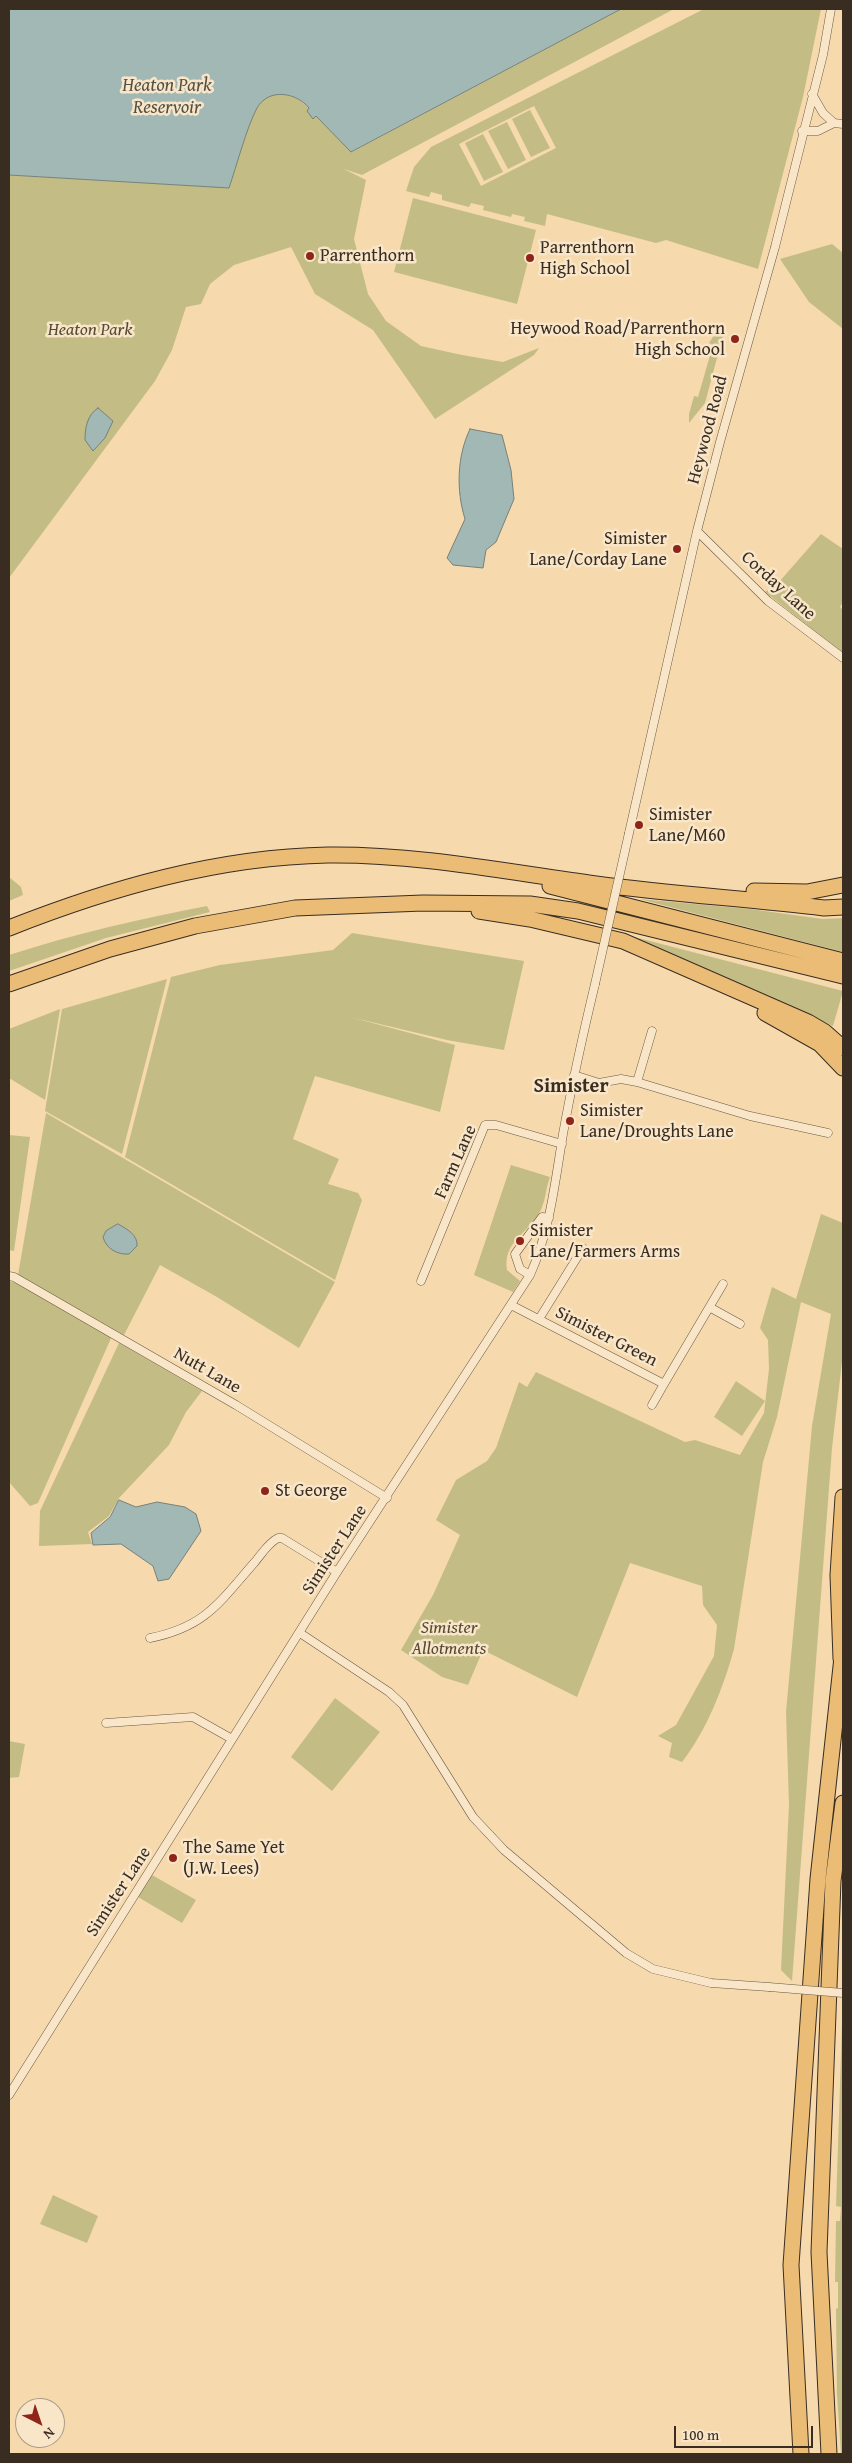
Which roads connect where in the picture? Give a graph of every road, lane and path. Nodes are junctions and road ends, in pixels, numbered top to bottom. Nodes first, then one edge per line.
1 (832, 9) edge
2 (812, 94) junction
3 (834, 124) junction
4 (843, 124) edge
5 (802, 132) junction
6 (697, 531) junction
7 (843, 658) edge
8 (468, 865) junction
9 (843, 885) edge
10 (632, 888) junction
11 (423, 902) junction
12 (843, 907) edge
13 (9, 928) edge
14 (843, 961) edge
15 (672, 962) junction
16 (843, 976) edge
17 (9, 984) edge
18 (595, 984) joint
19 (652, 1031) dead end
20 (843, 1048) edge
21 (843, 1068) edge
22 (574, 1075) junction
23 (637, 1082) junction
24 (828, 1133) dead end
25 (562, 1144) junction
26 (549, 1218) junction
27 (583, 1248) dead end
28 (530, 1275) junction
29 (9, 1276) edge
30 (421, 1281) dead end
31 (723, 1284) dead end
32 (511, 1304) junction
33 (711, 1308) junction
34 (539, 1319) junction
35 (740, 1324) dead end
36 (664, 1384) junction
37 (652, 1405) dead end
38 (843, 1497) edge
39 (387, 1498) junction
40 (337, 1572) junction
41 (300, 1633) junction
42 (150, 1638) dead end
43 (842, 1656) edge
44 (106, 1723) dead end
45 (232, 1739) junction
46 (843, 1803) edge
47 (843, 1993) edge
48 (9, 2095) edge
49 (802, 2454) edge
50 (829, 2454) edge

1 - 2 street, Heywood Road
2 - 3 street
2 - 5 street, Heywood Road
3 - 4 street
3 - 5 street
5 - 6 street, Heywood Road
6 - 7 street, Corday Lane
6 - 18 street, Heywood Road, bridge
8 - 10 highway
8 - 13 highway
8 - 14 highway
9 - 10 highway
10 - 12 highway
11 - 15 highway
11 - 16 highway
11 - 17 highway
15 - 20 highway
15 - 21 highway
18 - 22 street, Simister Lane
19 - 23 street
22 - 23 street
22 - 25 street, Simister Lane
23 - 24 street
25 - 26 street, Simister Lane
25 - 30 street, Farm Lane
26 - 28 street, Simister Lane
26 - 28 street
27 - 34 street
28 - 32 street, Simister Lane
29 - 39 street, Nutt Lane
31 - 33 street, Simister Green
32 - 34 street, Simister Green
32 - 39 street, Simister Lane
33 - 35 street
33 - 36 street, Simister Green
34 - 36 street, Simister Green
36 - 37 street
38 - 43 highway
39 - 40 street, Simister Lane
40 - 41 street, Simister Lane
40 - 42 street
41 - 45 street, Simister Lane
41 - 47 street, bridge
43 - 49 highway
44 - 45 street
45 - 48 street, Simister Lane
46 - 50 highway

